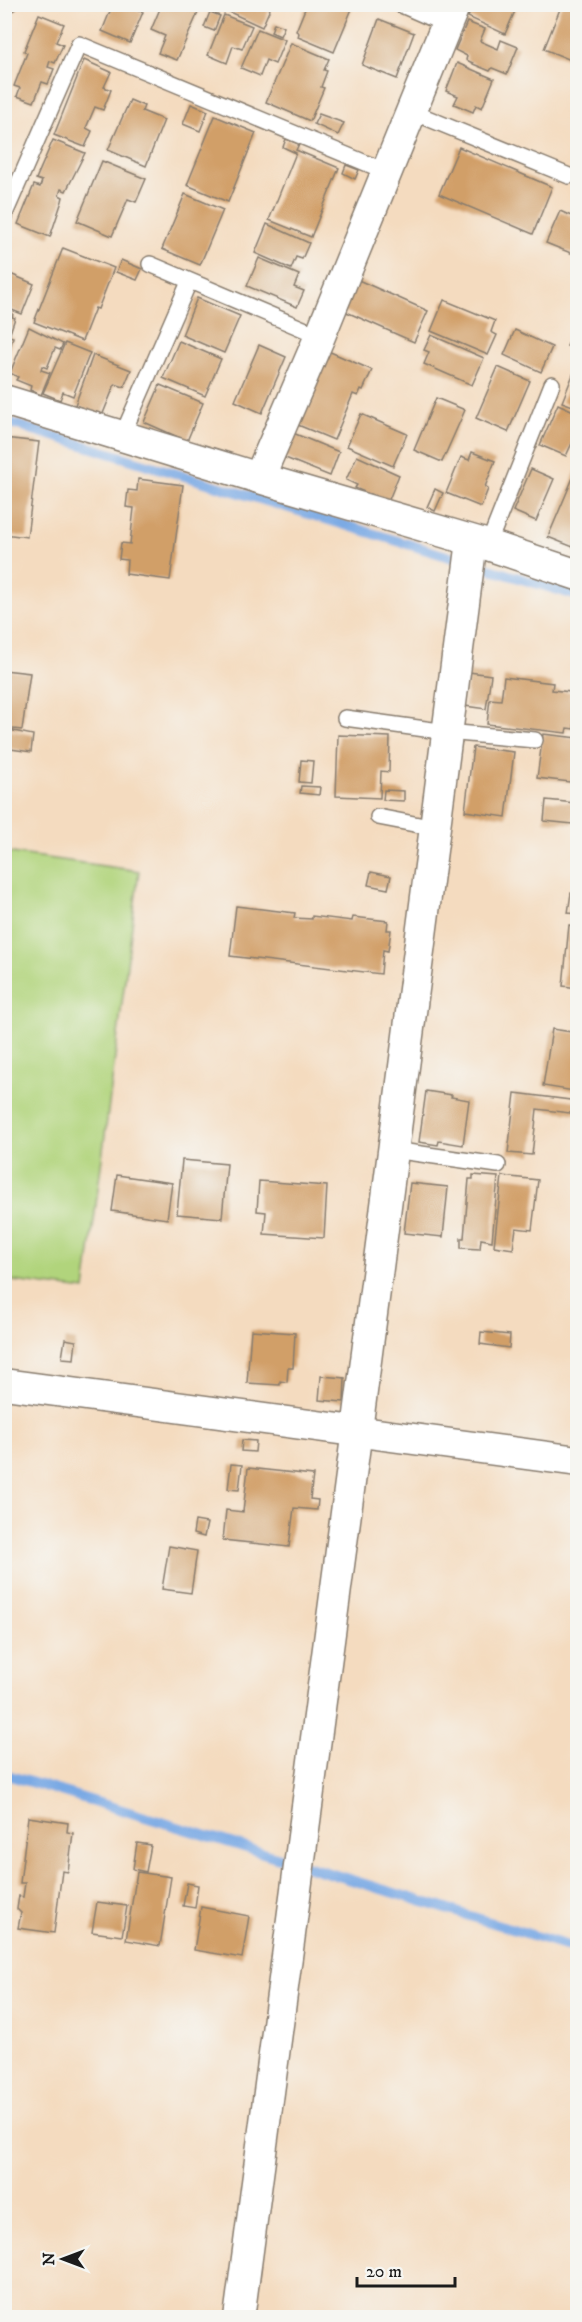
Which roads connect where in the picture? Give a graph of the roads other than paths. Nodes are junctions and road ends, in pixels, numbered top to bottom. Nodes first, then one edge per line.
1 (399, 4) edge
2 (451, 15) edge
3 (410, 111) junction
4 (386, 171) junction
5 (569, 176) dead end
6 (4, 216) edge
7 (150, 264) dead end
8 (189, 282) junction
9 (320, 336) junction
10 (552, 384) dead end
11 (4, 400) edge
12 (122, 436) junction
13 (259, 478) junction
14 (480, 543) junction
15 (578, 575) edge
16 (345, 718) dead end
17 (447, 732) junction
18 (535, 740) dead end
19 (378, 817) dead end
20 (435, 828) junction
21 (393, 1150) junction
22 (498, 1165) dead end
23 (4, 1384) edge
24 (357, 1430) junction
25 (578, 1461) edge
26 (239, 2318) edge

1 - 2 lane
2 - 3 street
3 - 4 street
3 - 5 lane
4 - 6 lane
4 - 9 street
7 - 8 lane
8 - 9 lane
8 - 12 lane
9 - 13 street
10 - 14 lane
11 - 12 street
12 - 13 street
13 - 14 street
14 - 15 street
14 - 17 street
16 - 17 lane
17 - 18 lane
17 - 20 street
19 - 20 lane
20 - 21 street
21 - 22 lane
21 - 24 street
23 - 24 street
24 - 25 street
24 - 26 street

